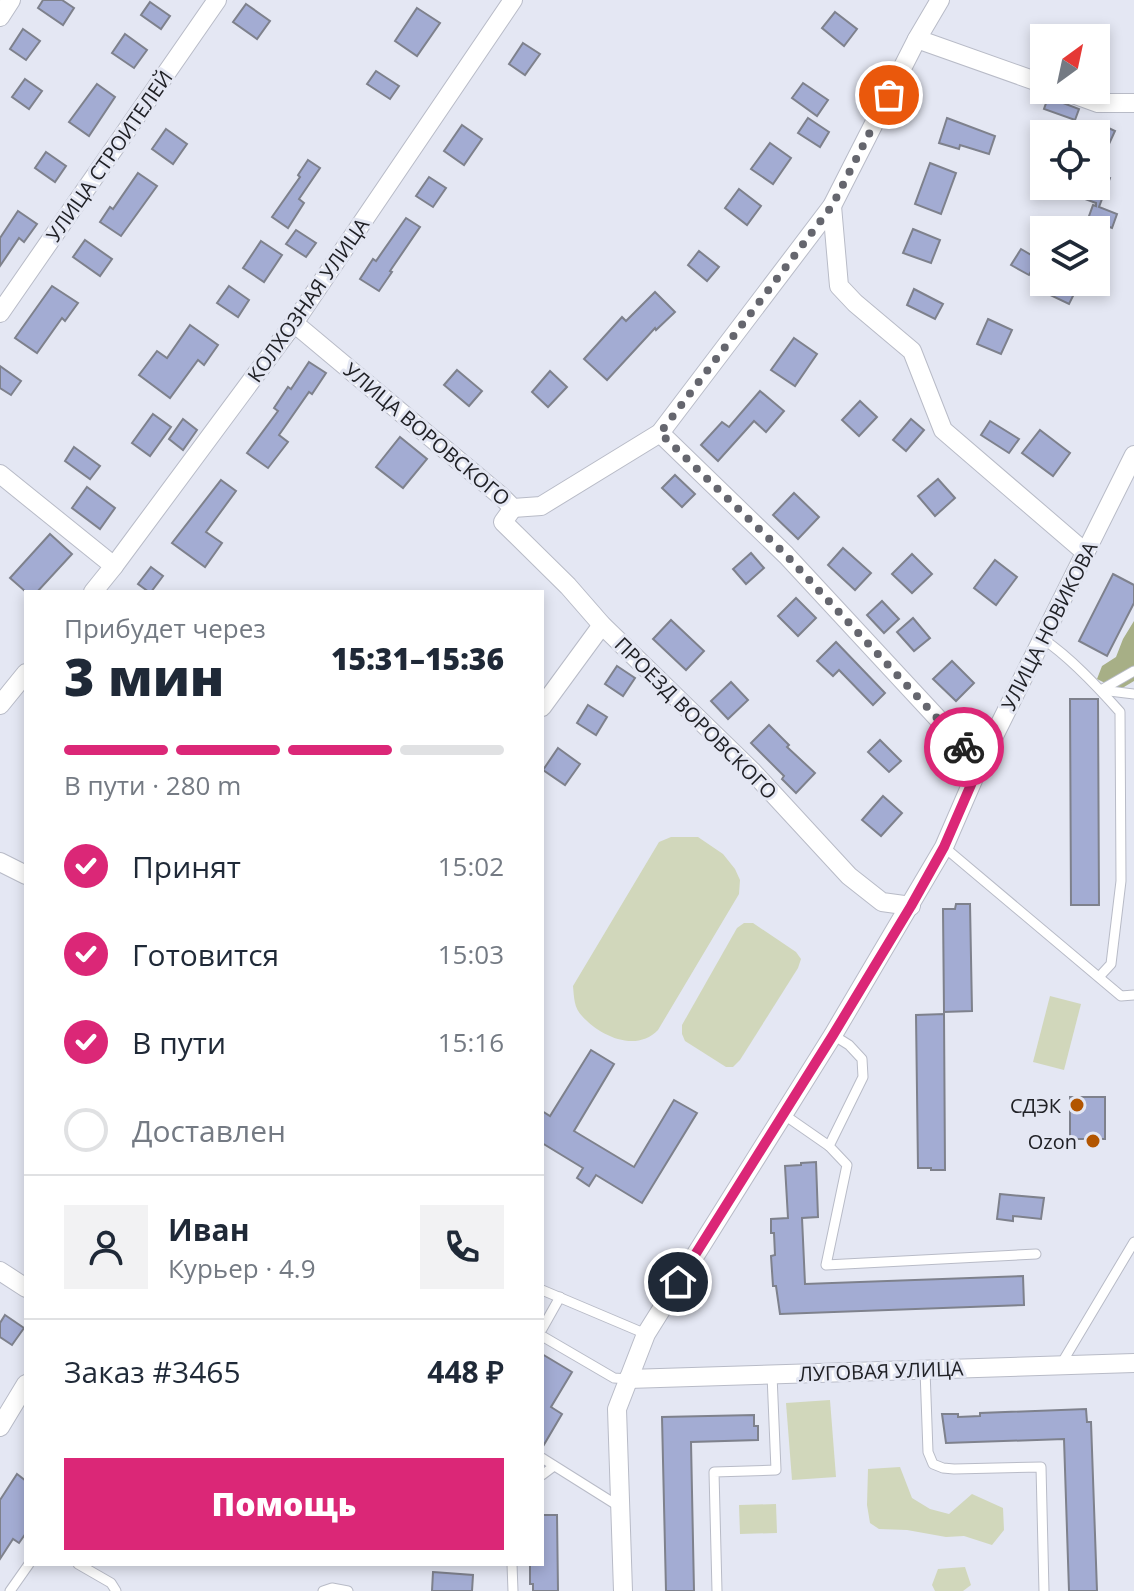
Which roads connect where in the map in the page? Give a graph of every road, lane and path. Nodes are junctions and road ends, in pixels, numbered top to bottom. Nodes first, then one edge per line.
1 (11, 0) edge
2 (217, 0) edge
3 (513, 0) edge
4 (940, 0) edge
5 (0, 17) edge
6 (917, 39) junction
7 (1030, 79) edge
8 (1110, 103) edge
9 (1134, 103) edge
10 (832, 206) junction
11 (0, 313) edge
12 (294, 323) junction
13 (660, 433) junction
14 (1134, 455) edge
15 (0, 474) edge
16 (513, 508) junction
17 (1086, 553) junction
18 (114, 566) junction
19 (95, 590) edge
20 (602, 625) junction
21 (1043, 639) junction
22 (1134, 671) edge
23 (24, 675) edge
24 (1101, 690) junction
25 (1134, 694) edge
26 (544, 704) edge
27 (0, 705) edge
28 (980, 764) junction
29 (944, 847) junction
30 (0, 862) edge
31 (24, 874) edge
32 (911, 906) junction
33 (1099, 977) junction
34 (1134, 995) edge
35 (833, 1035) junction
36 (783, 1114) junction
37 (829, 1146) junction
38 (1134, 1242) edge
39 (1036, 1254) dead end
40 (0, 1271) edge
41 (24, 1287) edge
42 (544, 1291) edge
43 (560, 1297) junction
44 (544, 1325) edge
45 (646, 1334) junction
46 (544, 1337) edge
47 (1134, 1363) edge
48 (1060, 1366) junction
49 (925, 1370) junction
50 (772, 1375) junction
51 (628, 1379) junction
52 (24, 1387) edge
53 (0, 1427) edge
54 (544, 1459) edge
55 (554, 1466) junction
56 (544, 1474) edge
57 (620, 1507) junction
58 (28, 1566) edge
59 (81, 1566) edge
60 (512, 1566) edge
61 (10, 1591) edge
62 (116, 1591) edge
63 (323, 1591) edge
64 (348, 1591) edge
65 (513, 1591) edge
66 (623, 1591) edge
67 (717, 1591) edge
68 (1044, 1591) edge

1 - 5 street
2 - 11 street, УЛИЦА СТРОИТЕЛЕЙ
3 - 12 street, КОЛХОЗНАЯ УЛИЦА
4 - 6 street, УЛИЦА ВОРОВСКОГО
6 - 7 street
6 - 10 street, УЛИЦА ВОРОВСКОГО
8 - 9 street
10 - 13 street, УЛИЦА ВОРОВСКОГО
10 - 17 street
12 - 16 street, УЛИЦА ВОРОВСКОГО
12 - 18 street, КОЛХОЗНАЯ УЛИЦА
13 - 16 street, УЛИЦА ВОРОВСКОГО
13 - 28 street
14 - 17 street, УЛИЦА НОВИКОВА
15 - 18 street
16 - 20 street, ПРОЕЗД ВОРОВСКОГО
17 - 21 street, УЛИЦА НОВИКОВА
18 - 19 street, КОЛХОЗНАЯ УЛИЦА
20 - 26 street
20 - 32 street, ПРОЕЗД ВОРОВСКОГО
21 - 24 lane
21 - 28 street, УЛИЦА НОВИКОВА
22 - 24 lane
23 - 27 street
24 - 25 lane
24 - 33 lane
28 - 29 street, УЛИЦА НОВИКОВА
29 - 32 street, УЛИЦА НОВИКОВА
29 - 33 lane
30 - 31 street
32 - 35 street, УЛИЦА НОВИКОВА
33 - 34 lane
35 - 36 street, УЛИЦА НОВИКОВА
35 - 37 lane
36 - 37 lane
36 - 45 street, УЛИЦА НОВИКОВА
37 - 39 lane
38 - 48 lane
40 - 41 street
42 - 43 lane
43 - 44 lane
43 - 45 lane
45 - 51 street, УЛИЦА НОВИКОВА
46 - 51 lane
47 - 48 street, ЛУГОВАЯ УЛИЦА
48 - 49 street, ЛУГОВАЯ УЛИЦА
49 - 50 street, ЛУГОВАЯ УЛИЦА
49 - 68 lane
50 - 51 street, ЛУГОВАЯ УЛИЦА
50 - 67 lane
51 - 57 street, УЛИЦА НОВИКОВА
52 - 53 street
54 - 55 lane
55 - 56 lane
55 - 57 lane
57 - 66 street, УЛИЦА НОВИКОВА
58 - 61 lane
59 - 62 lane
60 - 65 lane
63 - 64 lane

